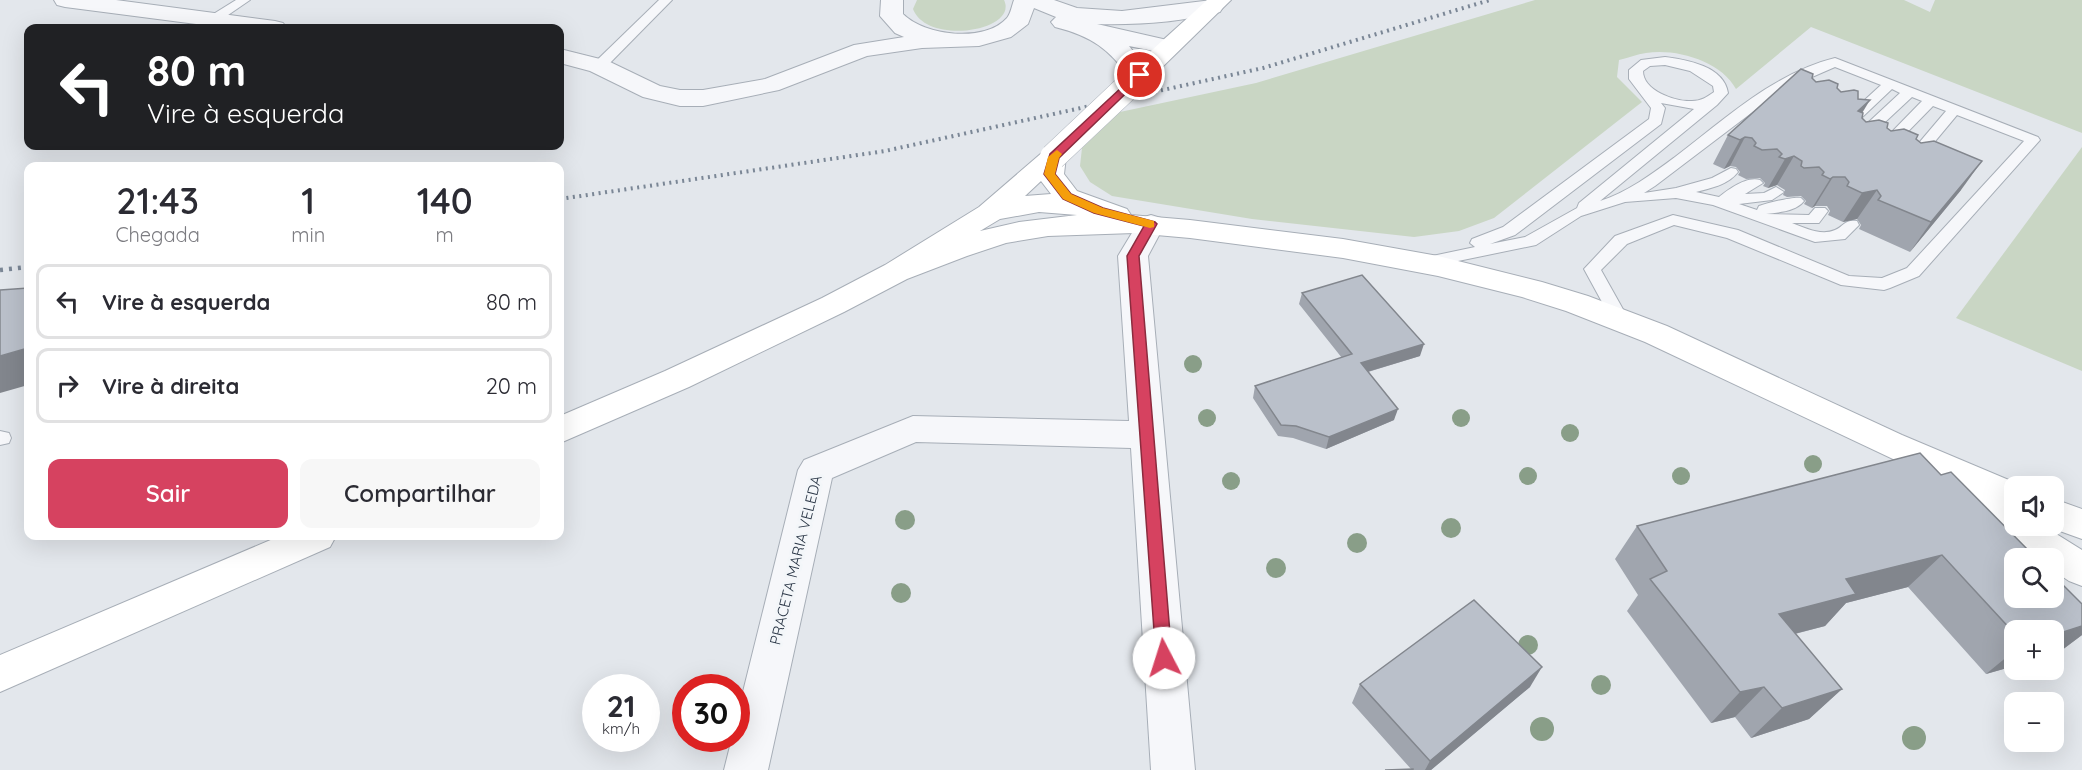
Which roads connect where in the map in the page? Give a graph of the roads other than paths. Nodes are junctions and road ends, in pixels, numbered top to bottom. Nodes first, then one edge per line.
1 (65, 0) edge
2 (244, 0) edge
3 (666, 0) edge
4 (1025, 0) edge
5 (1036, 0) edge
6 (1216, 4) edge
7 (894, 11) edge
8 (211, 21) junction
9 (238, 24) edge
10 (1100, 24) junction
11 (1010, 27) junction
12 (963, 41) junction
13 (1168, 47) junction
14 (861, 50) junction
15 (564, 57) edge
16 (599, 66) junction
17 (1845, 66) junction
18 (1140, 75) junction
19 (1829, 82) edge
20 (1890, 84) junction
21 (1643, 89) junction
22 (1910, 91) junction
23 (1932, 100) junction
24 (1712, 102) junction
25 (1955, 109) junction
26 (1848, 123) edge
27 (1853, 145) edge
28 (1877, 155) edge
29 (1053, 157) junction
30 (1906, 167) edge
31 (1731, 172) dead end
32 (1755, 183) dead end
33 (1776, 192) dead end
34 (1677, 193) junction
35 (1616, 201) junction
36 (1717, 201) junction
37 (1796, 201) dead end
38 (1098, 210) junction
39 (1748, 212) junction
40 (1820, 212) dead end
41 (989, 213) junction
42 (1576, 213) junction
43 (1151, 224) junction
44 (1851, 225) dead end
45 (1017, 231) junction
46 (1423, 263) junction
47 (896, 272) junction
48 (1620, 320) junction
49 (564, 428) edge
50 (1147, 435) junction
51 (1891, 445) junction
52 (2004, 494) edge
53 (2064, 518) edge
54 (2082, 524) edge
55 (308, 540) edge
56 (2082, 570) edge
57 (0, 674) edge
58 (746, 770) edge
59 (1173, 770) edge

1 - 8 street
2 - 8 lane
3 - 16 lane
4 - 11 street
5 - 10 street
6 - 10 street
6 - 13 street
7 - 12 street
7 - 14 street
8 - 9 street
10 - 11 street
10 - 13 street
10 - 18 street
11 - 12 street
12 - 14 street
13 - 18 street
14 - 16 street
15 - 16 street
17 - 19 lane
17 - 20 lane
17 - 35 lane
18 - 29 street, bridge
20 - 22 lane
20 - 26 lane
21 - 24 lane
21 - 24 lane
21 - 46 lane
22 - 23 lane
22 - 27 lane
23 - 25 lane
23 - 28 lane
24 - 42 lane
25 - 30 lane
25 - 48 lane
29 - 38 street
29 - 41 street
31 - 34 lane
32 - 36 lane
33 - 36 lane
34 - 35 lane
34 - 36 lane
35 - 42 lane
36 - 39 lane
37 - 39 lane
38 - 41 street
38 - 43 street
39 - 40 lane
39 - 44 lane
41 - 45 street
41 - 47 street
42 - 46 lane
43 - 45 street
43 - 46 street
43 - 50 street
45 - 47 street
46 - 48 street
47 - 49 street
48 - 51 street
50 - 58 street, PRACETA MARIA VELEDA
50 - 59 street
51 - 52 street
51 - 56 street
53 - 54 street
55 - 57 street

